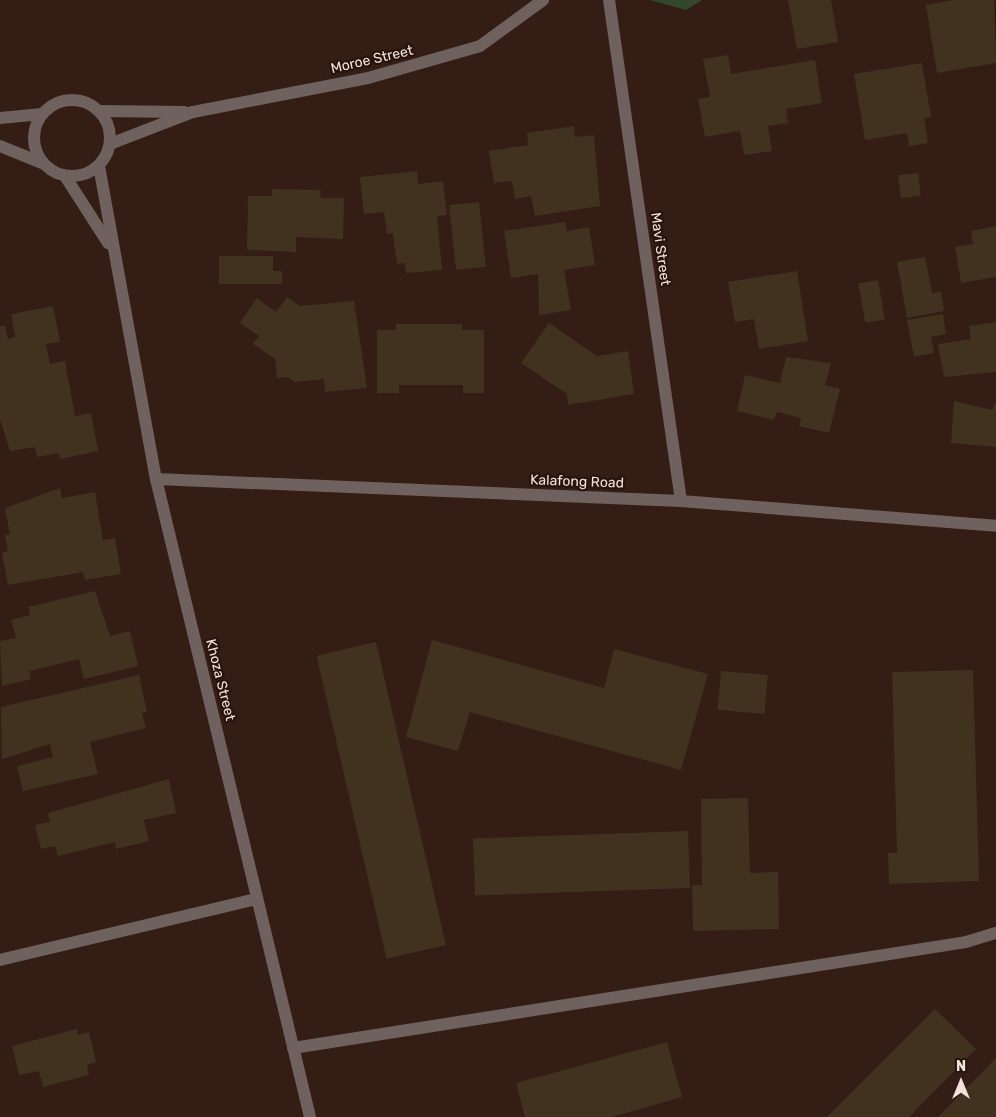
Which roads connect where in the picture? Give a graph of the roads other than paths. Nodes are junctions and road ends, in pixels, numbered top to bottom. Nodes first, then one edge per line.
1 (543, 0) edge
2 (609, 0) edge
3 (99, 111) junction
4 (193, 112) junction
5 (42, 114) junction
6 (0, 118) edge
7 (110, 144) junction
8 (0, 146) edge
9 (42, 163) junction
10 (99, 166) junction
11 (65, 176) junction
12 (111, 248) junction
13 (156, 479) junction
14 (681, 502) junction
15 (996, 526) edge
16 (257, 900) junction
17 (996, 933) edge
18 (0, 960) edge
19 (293, 1048) junction
20 (310, 1117) edge

1 - 4 street, Moroe Street
2 - 14 street, Mavi Street
3 - 4 street, Moroe Street
3 - 5 street
3 - 7 street
4 - 7 street, Moroe Street
5 - 6 street
5 - 9 street
7 - 10 street
8 - 9 street
9 - 11 street
10 - 11 street
10 - 12 street, Khoza Street
11 - 12 street, Khoza Street
12 - 13 street, Khoza Street
13 - 14 street, Kalafong Road
13 - 16 street, Khoza Street
14 - 15 street, Kalafong Road
16 - 18 street
16 - 19 street, Khoza Street
17 - 19 street
19 - 20 street, Khoza Street

